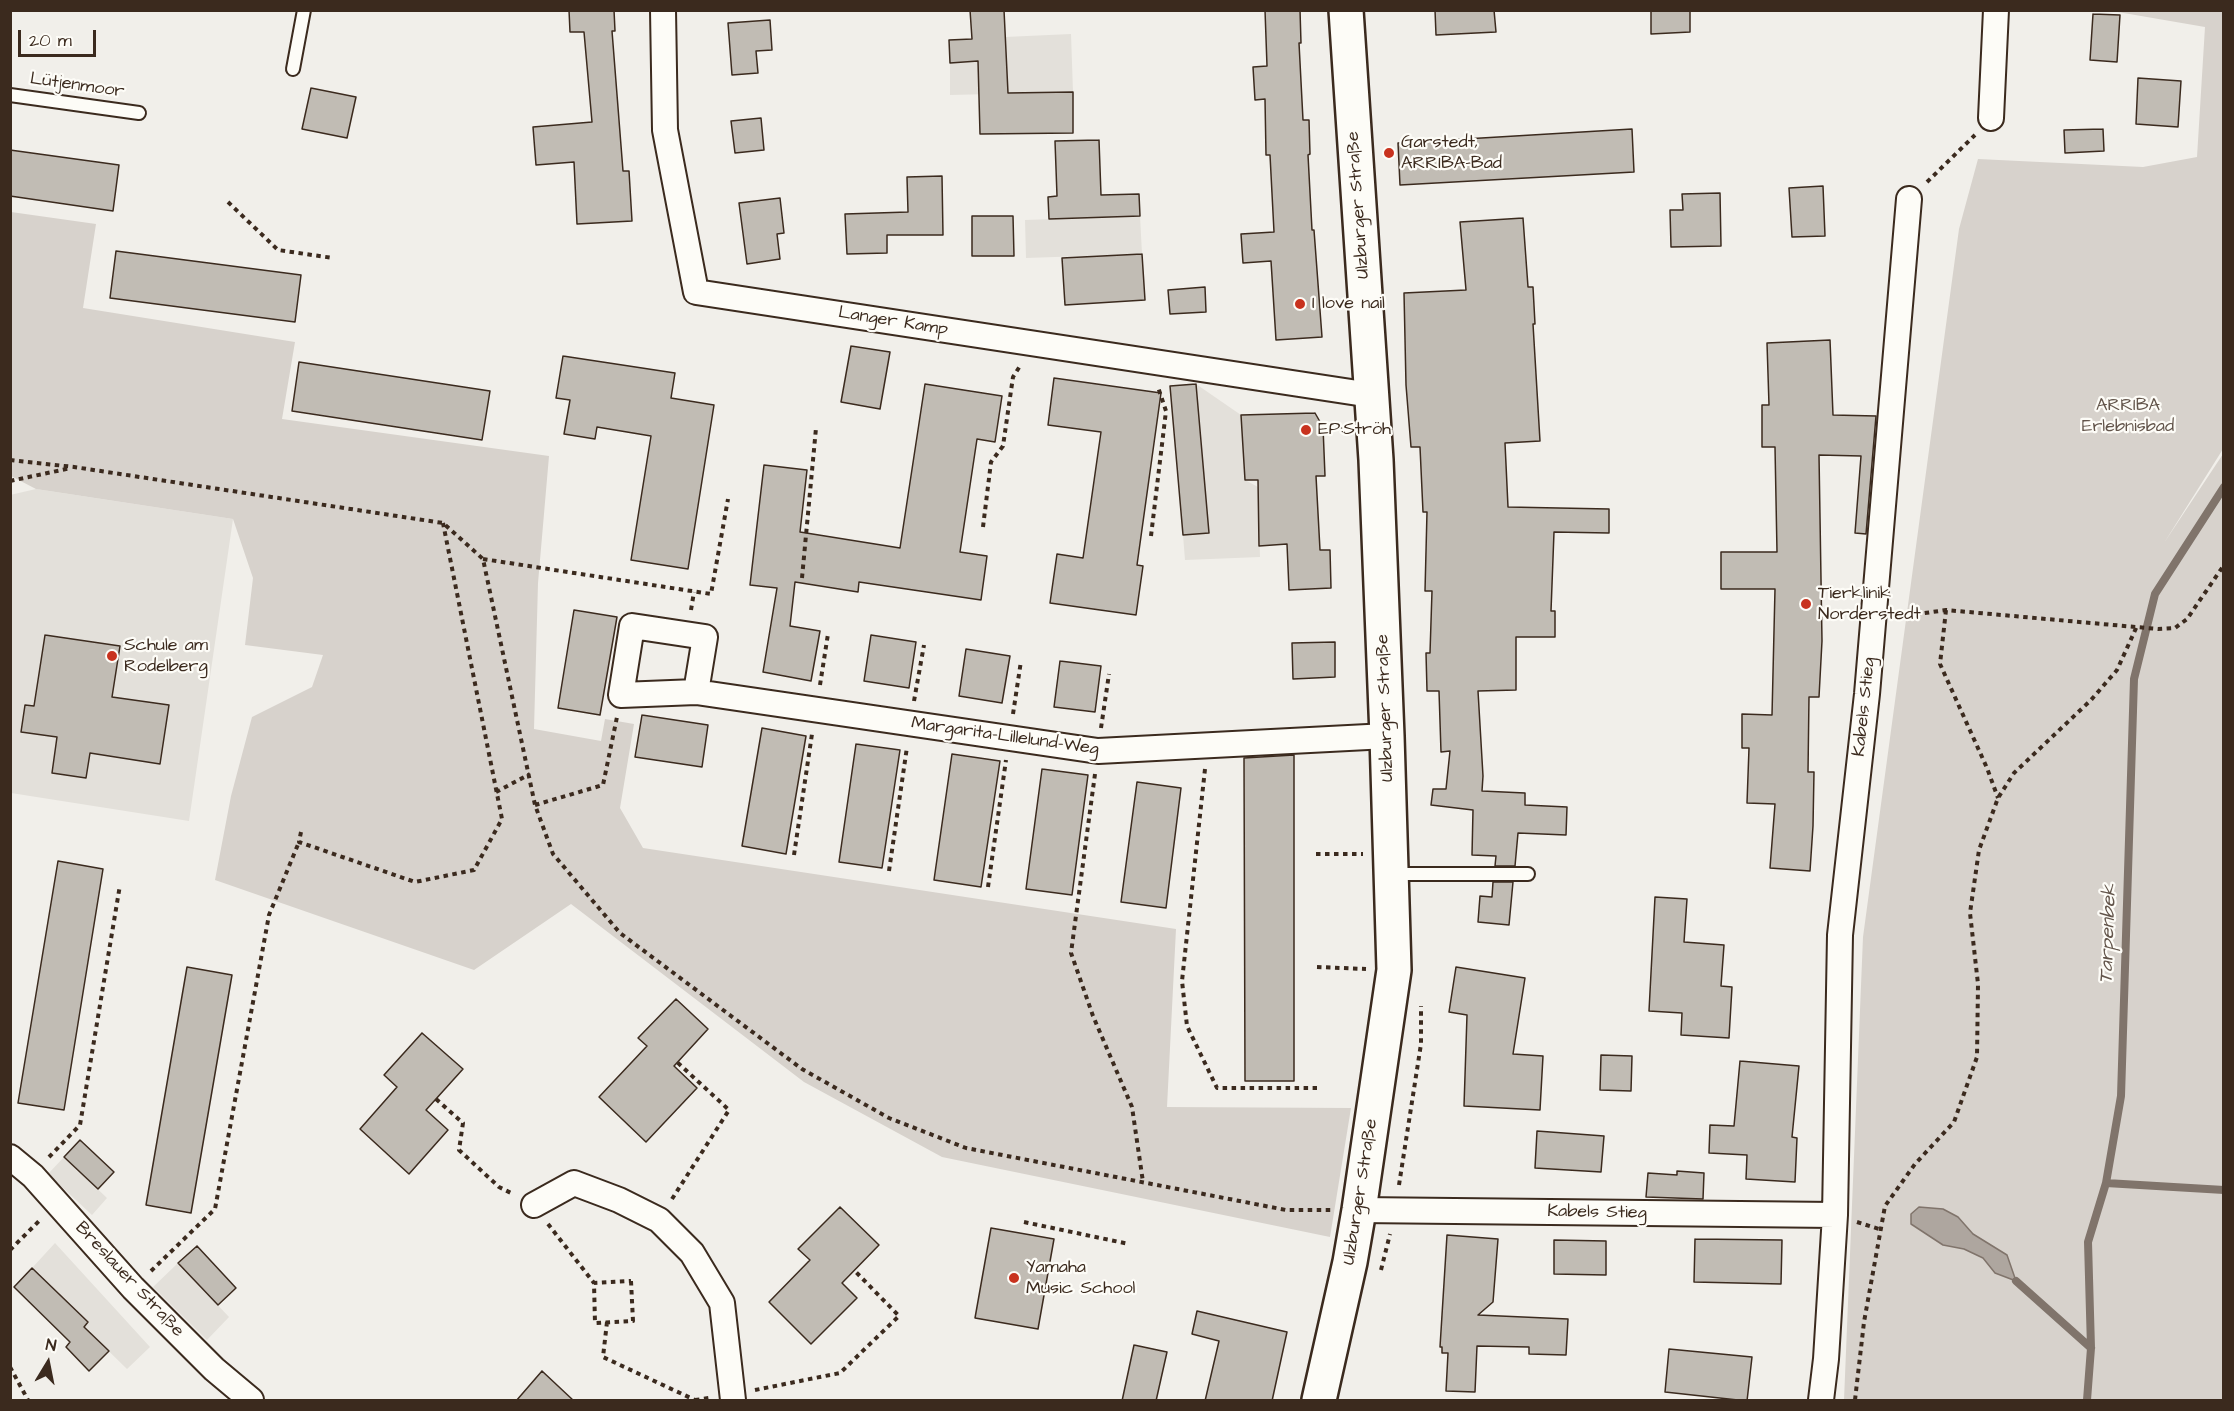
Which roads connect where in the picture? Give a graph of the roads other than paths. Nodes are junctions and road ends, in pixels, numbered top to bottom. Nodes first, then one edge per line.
1 (304, 10) edge
2 (663, 10) edge
3 (1346, 10) edge
4 (1996, 10) edge
5 (293, 69) dead end
6 (10, 95) edge
7 (139, 113) dead end
8 (1991, 118) road end
9 (1909, 199) road end
10 (1371, 395) junction
11 (696, 692) junction
12 (1387, 736) junction
13 (1391, 864) junction
14 (1528, 874) dead end
15 (10, 1157) edge
16 (534, 1205) road end
17 (1350, 1210) junction
18 (1835, 1215) junction
19 (733, 1398) edge
20 (251, 1401) edge
21 (1319, 1401) edge
22 (1821, 1401) edge

1 - 5 lane
2 - 10 street, Langer Kamp
3 - 10 main road, Ulzburger Straße
4 - 8 street
6 - 7 lane, Lütjenmoor
9 - 18 street, Kabels Stieg
10 - 12 main road, Ulzburger Straße
11 - 11 street, Margarita-Lillelund-Weg
11 - 12 street, Margarita-Lillelund-Weg
12 - 13 main road, Ulzburger Straße
13 - 14 lane
13 - 17 main road, Ulzburger Straße
15 - 20 street, Breslauer Straße
16 - 19 street
17 - 18 street, Kabels Stieg
17 - 21 main road, Ulzburger Straße
18 - 22 street, Kabels Stieg

